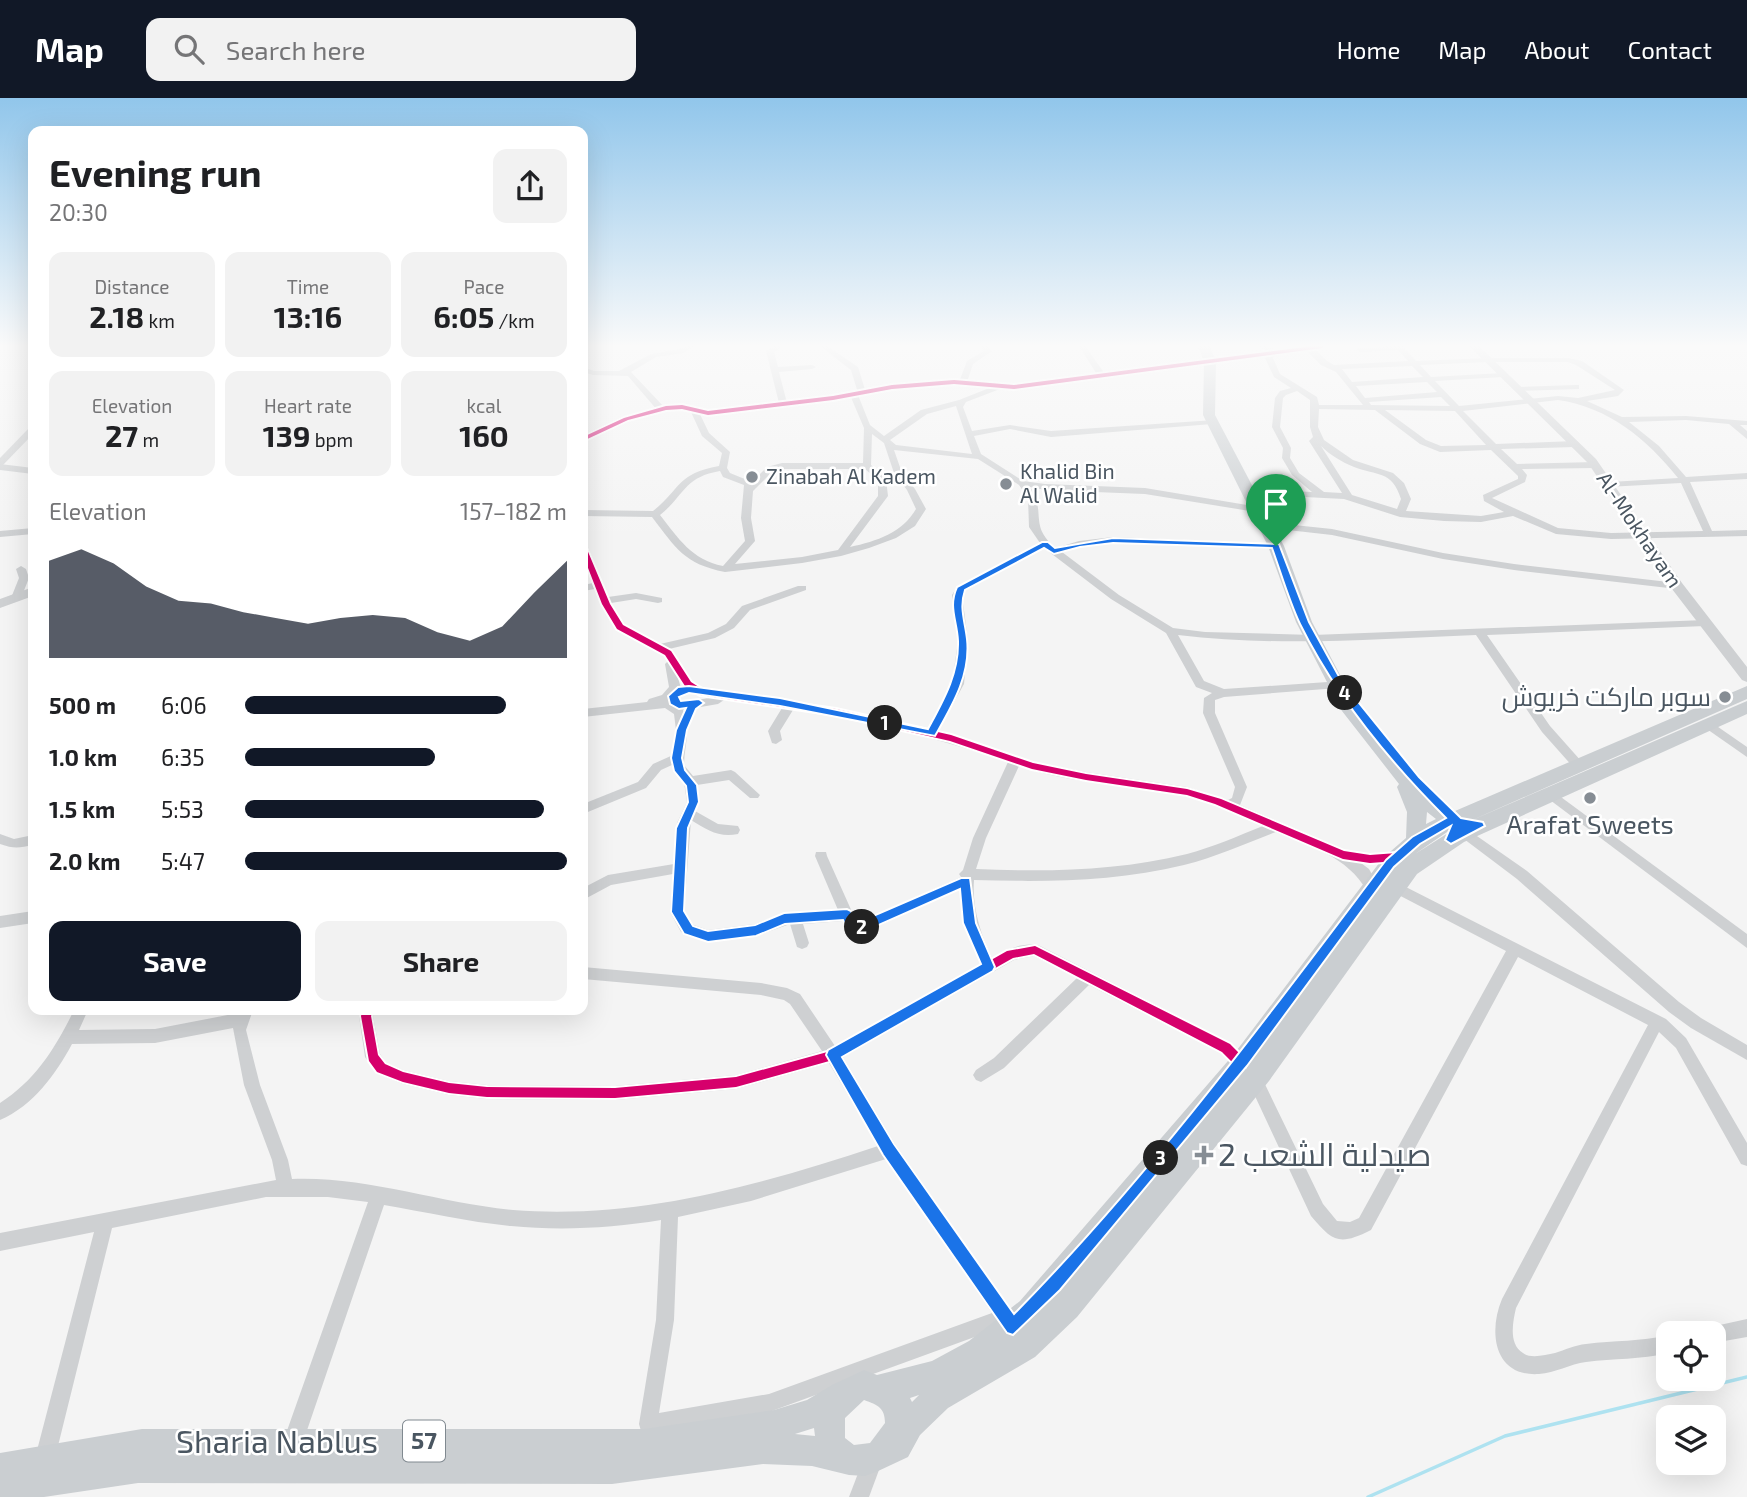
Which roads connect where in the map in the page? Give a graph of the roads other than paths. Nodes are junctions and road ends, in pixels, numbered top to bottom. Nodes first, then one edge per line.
1 (653, 411) edge
2 (721, 411) edge
3 (863, 411) edge
4 (926, 411) edge
5 (961, 411) edge
6 (1210, 411) edge
7 (1278, 411) edge
8 (1315, 411) edge
9 (1379, 411) edge
10 (1459, 411) edge
11 (1541, 411) edge
12 (1600, 411) edge
13 (695, 412) joint
14 (1620, 420) junction
15 (1731, 421) junction
16 (1212, 422) junction
17 (1747, 423) edge
18 (867, 428) junction
19 (28, 434) edge
20 (971, 434) junction
21 (1747, 436) edge
22 (588, 437) edge
23 (1318, 438) junction
24 (886, 441) junction
25 (1574, 444) junction
26 (1494, 447) junction
27 (979, 457) junction
28 (0, 465) edge
29 (1595, 465) junction
30 (867, 466) junction
31 (1515, 467) junction
32 (723, 468) junction
33 (28, 470) edge
34 (1747, 476) edge
35 (1686, 480) junction
36 (1021, 482) junction
37 (1610, 485) junction
38 (748, 491) junction
39 (1248, 492) junction
40 (1323, 495) junction
41 (1349, 497) junction
42 (1256, 509) junction
43 (588, 513) edge
44 (1511, 513) junction
45 (655, 514) junction
46 (1400, 514) junction
47 (1265, 524) junction
48 (28, 531) edge
49 (1747, 533) edge
50 (0, 534) edge
51 (1709, 534) junction
52 (1645, 536) junction
53 (1276, 546) junction
54 (1049, 548) junction
55 (841, 552) junction
56 (588, 559) edge
57 (21, 569) dead end
58 (725, 569) junction
59 (599, 585) junction
60 (1677, 586) junction
61 (588, 587) edge
62 (802, 588) dead end
63 (28, 593) edge
64 (16, 598) junction
65 (657, 600) dead end
66 (605, 601) junction
67 (0, 604) edge
68 (1705, 623) junction
69 (1170, 631) junction
70 (1479, 632) junction
71 (1312, 638) junction
72 (657, 648) junction
73 (1742, 666) edge
74 (1747, 677) edge
75 (1200, 684) junction
76 (1338, 684) junction
77 (1747, 692) edge
78 (1223, 693) junction
79 (701, 698) junction
80 (791, 704) junction
81 (1747, 706) edge
82 (613, 710) junction
83 (588, 712) edge
84 (1209, 713) junction
85 (1709, 724) junction
86 (682, 730) junction
87 (931, 734) junction
88 (776, 740) dead end
89 (1747, 753) edge
90 (677, 758) junction
91 (1015, 761) junction
92 (1578, 765) junction
93 (1402, 776) junction
94 (690, 781) junction
95 (1550, 794) junction
96 (754, 795) dead end
97 (1229, 806) junction
98 (588, 807) edge
99 (689, 813) junction
100 (1461, 820) junction
101 (1277, 826) junction
102 (734, 830) dead end
103 (0, 839) edge
104 (28, 841) edge
105 (1416, 841) junction
106 (1343, 855) junction
107 (821, 856) dead end
108 (1397, 857) junction
109 (680, 868) junction
110 (966, 878) junction
111 (1384, 887) junction
112 (588, 892) edge
113 (847, 915) junction
114 (28, 917) edge
115 (795, 918) junction
116 (0, 922) edge
117 (1747, 942) edge
118 (802, 943) dead end
119 (1515, 948) junction
120 (989, 967) junction
121 (588, 974) edge
122 (1089, 976) junction
123 (79, 1015) edge
124 (240, 1015) edge
125 (244, 1015) edge
126 (369, 1015) edge
127 (1687, 1017) junction
128 (1657, 1022) junction
129 (1672, 1033) junction
130 (69, 1037) junction
131 (1747, 1053) edge
132 (833, 1055) junction
133 (1248, 1071) junction
134 (981, 1075) dead end
135 (0, 1112) edge
136 (889, 1150) junction
137 (1747, 1158) edge
138 (285, 1187) junction
139 (378, 1198) junction
140 (670, 1209) junction
141 (106, 1221) junction
142 (0, 1242) edge
143 (1009, 1322) junction
144 (1747, 1328) edge
145 (1726, 1332) edge
146 (1656, 1348) edge
147 (879, 1389) junction
148 (842, 1395) junction
149 (293, 1442) junction
150 (897, 1446) junction
151 (838, 1456) junction
152 (44, 1459) junction
153 (0, 1468) edge
154 (864, 1483) edge
155 (0, 1488) edge

1 - 22 street
2 - 13 street
3 - 18 street
4 - 24 street
5 - 20 street
6 - 16 main road
7 - 40 street
8 - 23 street
9 - 26 street
10 - 26 street
11 - 25 street, Al-Mokhayam
12 - 14 street
13 - 32 street
14 - 15 street
14 - 35 street
15 - 17 street
15 - 21 street
16 - 20 street
16 - 39 main road
18 - 24 street
18 - 30 street
19 - 28 street
20 - 27 street
23 - 41 street
23 - 46 street
24 - 27 street
24 - 55 street
25 - 26 street
25 - 29 street, Al-Mokhayam
26 - 31 street
27 - 36 street
28 - 33 street
29 - 31 street
29 - 37 street, Al-Mokhayam
30 - 38 street
30 - 55 street
31 - 44 street
32 - 38 street
32 - 45 street
34 - 35 street
35 - 37 street
35 - 51 street
36 - 42 street
36 - 54 street
37 - 52 street, Al-Mokhayam
38 - 58 street
39 - 40 street
39 - 42 main road
40 - 41 street
41 - 46 street
42 - 47 main road
43 - 45 street
44 - 46 street
44 - 52 street
45 - 58 street
47 - 53 main road
47 - 60 street
48 - 50 street
49 - 51 street
51 - 52 street
52 - 60 street, Al-Mokhayam
53 - 54 street
53 - 71 main road
54 - 69 street
54 - 87 street
55 - 58 street
56 - 59 street
57 - 64 street
59 - 61 street
59 - 66 street
60 - 68 street, Al-Mokhayam
62 - 72 street
63 - 64 street
64 - 67 street
65 - 66 street
66 - 72 street
68 - 70 street
68 - 73 street, Al-Mokhayam
69 - 71 street
69 - 75 street
70 - 71 street
70 - 92 street
71 - 76 main road
72 - 79 street
72 - 82 street
73 - 74 street, Al-Mokhayam
75 - 78 street
75 - 84 street
76 - 78 street
76 - 93 main road
76 - 100 main road
77 - 92 main road
78 - 84 street
79 - 80 street
79 - 86 street
80 - 87 street
80 - 88 street
81 - 85 main road
82 - 83 street
82 - 86 street
84 - 97 street
85 - 89 street
85 - 95 main road
86 - 90 street
87 - 91 street
90 - 94 street
90 - 98 street
91 - 97 street
91 - 110 street
92 - 100 main road
93 - 100 main road
93 - 105 main road
94 - 96 street
94 - 99 street
95 - 100 main road
95 - 117 street
97 - 101 street
99 - 102 street
99 - 109 street
100 - 105 main road
100 - 111 main road
100 - 127 street
101 - 106 street
101 - 110 street
103 - 104 street
105 - 108 main road
106 - 108 street
106 - 111 street
107 - 113 street
108 - 111 main road
109 - 112 street
109 - 115 street
110 - 113 street
110 - 120 street
111 - 119 street
111 - 133 main road
113 - 115 street
114 - 116 street
115 - 118 street
119 - 128 street
119 - 133 street
120 - 122 street
120 - 132 street
121 - 132 street
122 - 133 street
122 - 134 street
123 - 130 street
124 - 130 street
125 - 138 street
126 - 132 street
127 - 129 street
127 - 131 street
128 - 129 street
128 - 146 street
129 - 137 street
130 - 135 street
132 - 136 street
133 - 143 main road
133 - 150 main road
136 - 140 street
136 - 143 street
138 - 139 street
138 - 141 street
139 - 140 street
139 - 149 street
140 - 143 street
141 - 142 street
141 - 152 street
143 - 147 main road
144 - 145 street
147 - 148 main road
147 - 150 main road
148 - 149 main road, Sharia Nablus / 57
148 - 151 main road
149 - 152 main road, Sharia Nablus / 57
150 - 154 main road
151 - 154 main road
151 - 155 main road, Sharia Nablus / 57
152 - 153 main road, Sharia Nablus / 57

